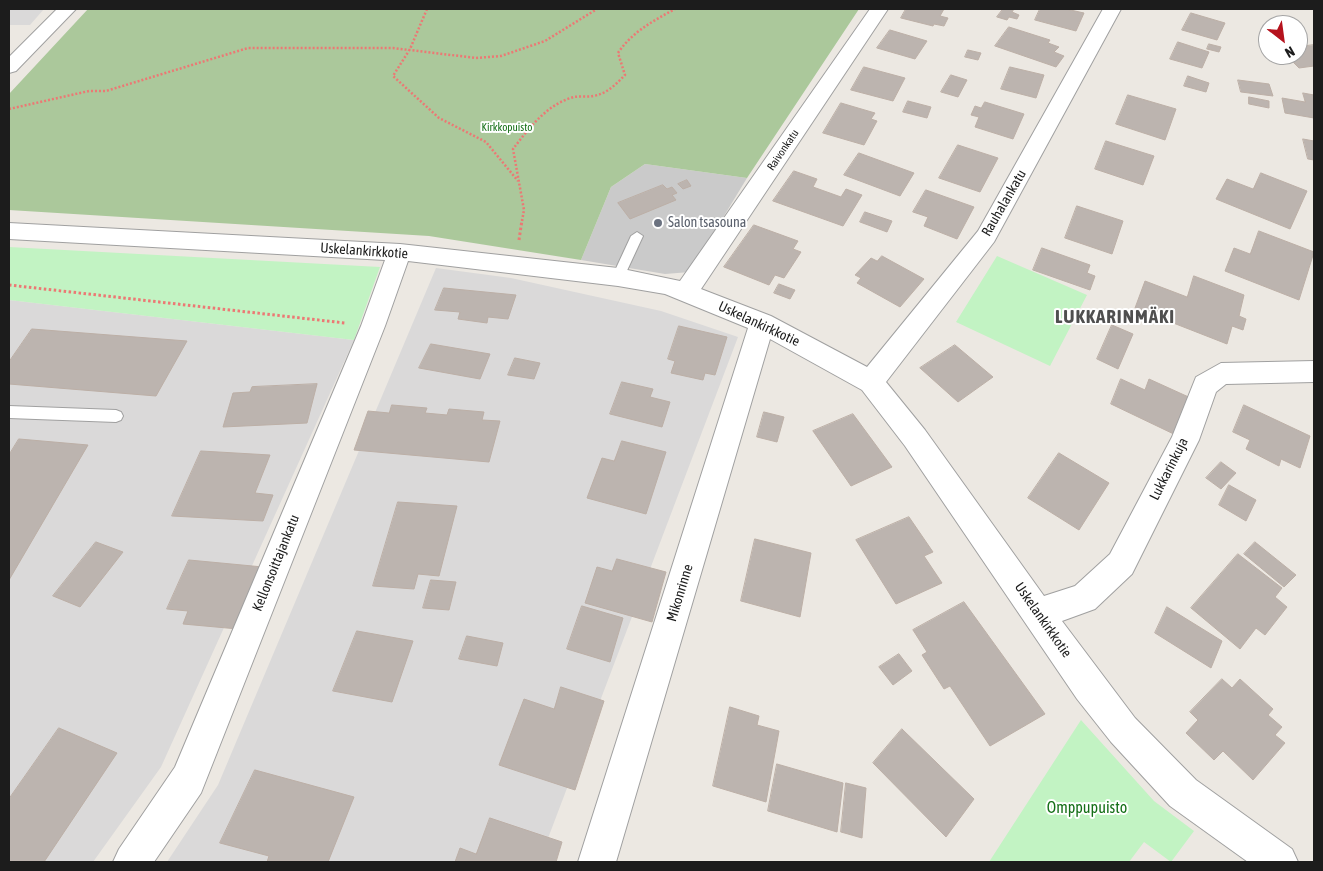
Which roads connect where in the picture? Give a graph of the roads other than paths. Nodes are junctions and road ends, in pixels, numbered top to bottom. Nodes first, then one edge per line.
1 (67, 9) edge
2 (879, 9) edge
3 (1112, 9) edge
4 (9, 67) edge
5 (9, 231) edge
6 (637, 236) dead end
7 (400, 252) junction
8 (618, 277) junction
9 (686, 292) junction
10 (762, 323) junction
11 (1314, 371) edge
12 (871, 382) junction
13 (9, 412) edge
14 (116, 416) dead end
15 (1038, 613) junction
16 (132, 862) edge
17 (597, 862) edge
18 (1279, 862) edge

1 - 4 street
2 - 9 street, Raivonkatu
3 - 12 street, Rauhalankatu
5 - 7 street, Uskelankirkkotie
6 - 8 lane
7 - 8 street, Uskelankirkkotie
7 - 16 street, Kellonsoittajankatu
8 - 9 street, Uskelankirkkotie
9 - 10 street, Uskelankirkkotie
10 - 12 street, Uskelankirkkotie
10 - 17 street, Mikonrinne
11 - 15 street, Lukkarinkuja
12 - 15 street, Uskelankirkkotie
13 - 14 lane
15 - 18 street, Uskelankirkkotie

